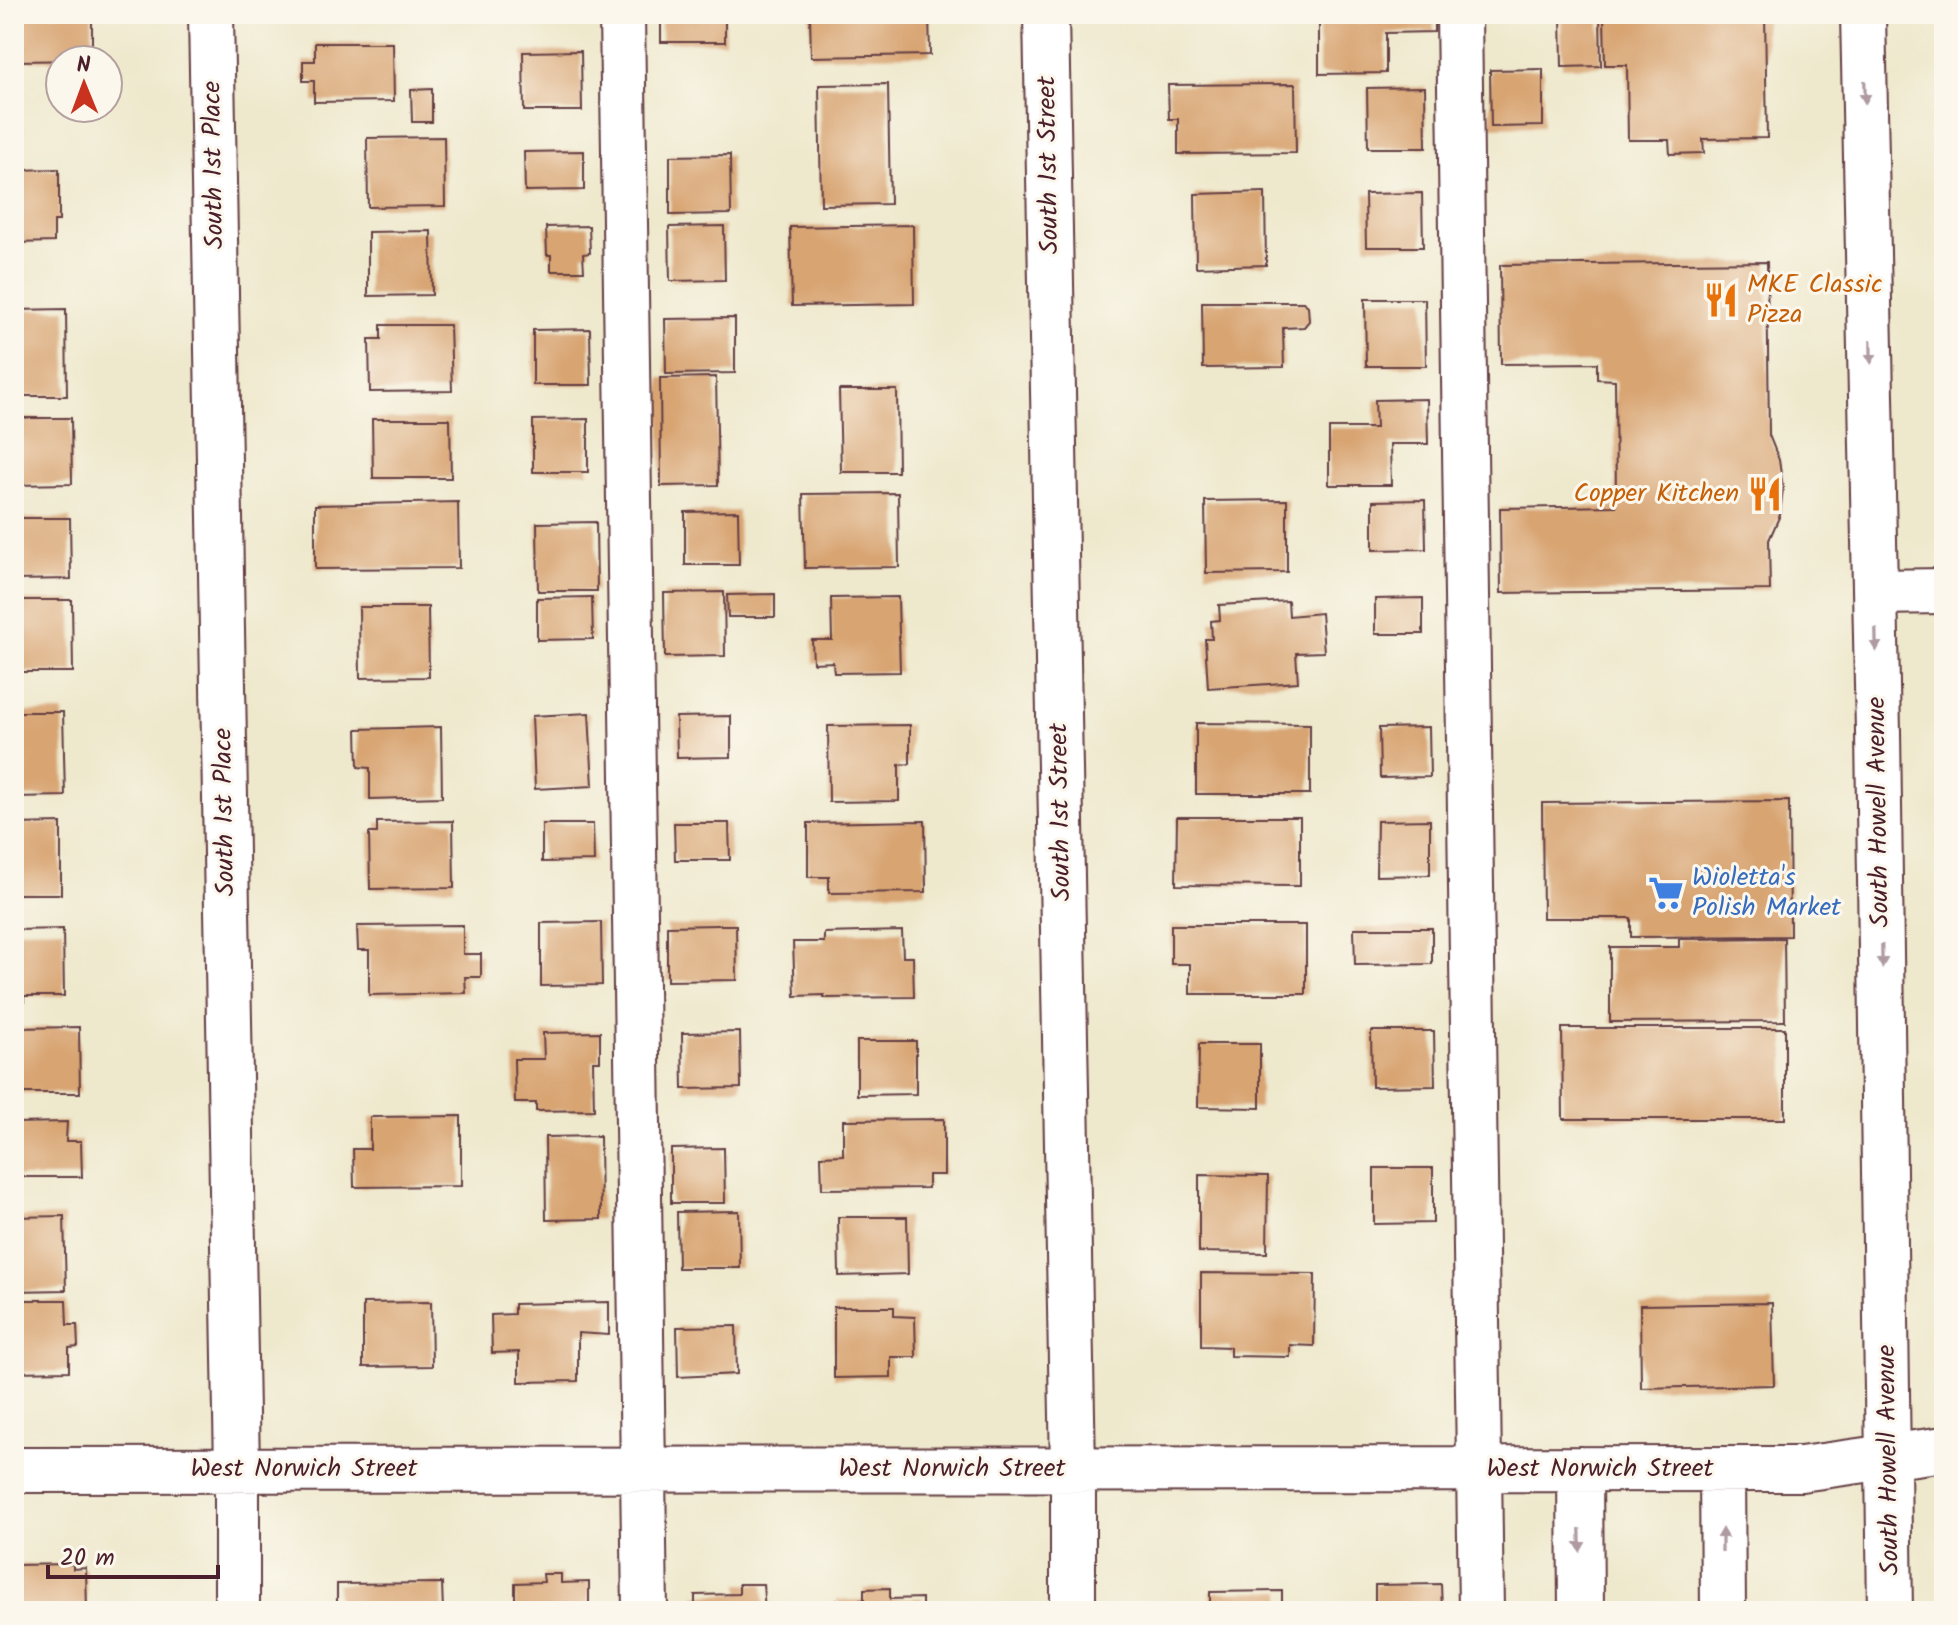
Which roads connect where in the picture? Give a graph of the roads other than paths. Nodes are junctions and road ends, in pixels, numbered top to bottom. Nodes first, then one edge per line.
1 (211, 14) edge
2 (622, 14) edge
3 (1046, 14) edge
4 (1459, 14) edge
5 (1863, 14) edge
6 (1944, 591) edge
7 (1876, 592) junction
8 (1944, 1449) edge
9 (1889, 1456) junction
10 (237, 1469) junction
11 (1073, 1469) junction
12 (1479, 1469) junction
13 (1580, 1469) junction
14 (1722, 1469) junction
15 (14, 1470) edge
16 (644, 1470) junction
17 (237, 1611) edge
18 (645, 1611) edge
19 (1073, 1611) edge
20 (1481, 1611) edge
21 (1581, 1611) edge
22 (1723, 1611) edge
23 (1890, 1611) edge

1 - 10 street, South 1st Place
2 - 16 street
3 - 11 street, South 1st Street
4 - 12 street
5 -> 7 street, South Howell Avenue
6 - 7 street
7 -> 9 street, South Howell Avenue
8 - 9 street, West Norwich Street
9 - 14 street, West Norwich Street
9 - 23 street, South Howell Avenue
10 - 15 street, West Norwich Street
10 - 16 street, West Norwich Street
10 - 17 street, South 1st Place
11 - 12 street, West Norwich Street
11 - 16 street, West Norwich Street
11 - 19 street, South 1st Street
12 - 13 street, West Norwich Street
12 - 20 street
13 - 14 street, West Norwich Street
13 -> 21 street
22 -> 14 street
16 - 18 street

